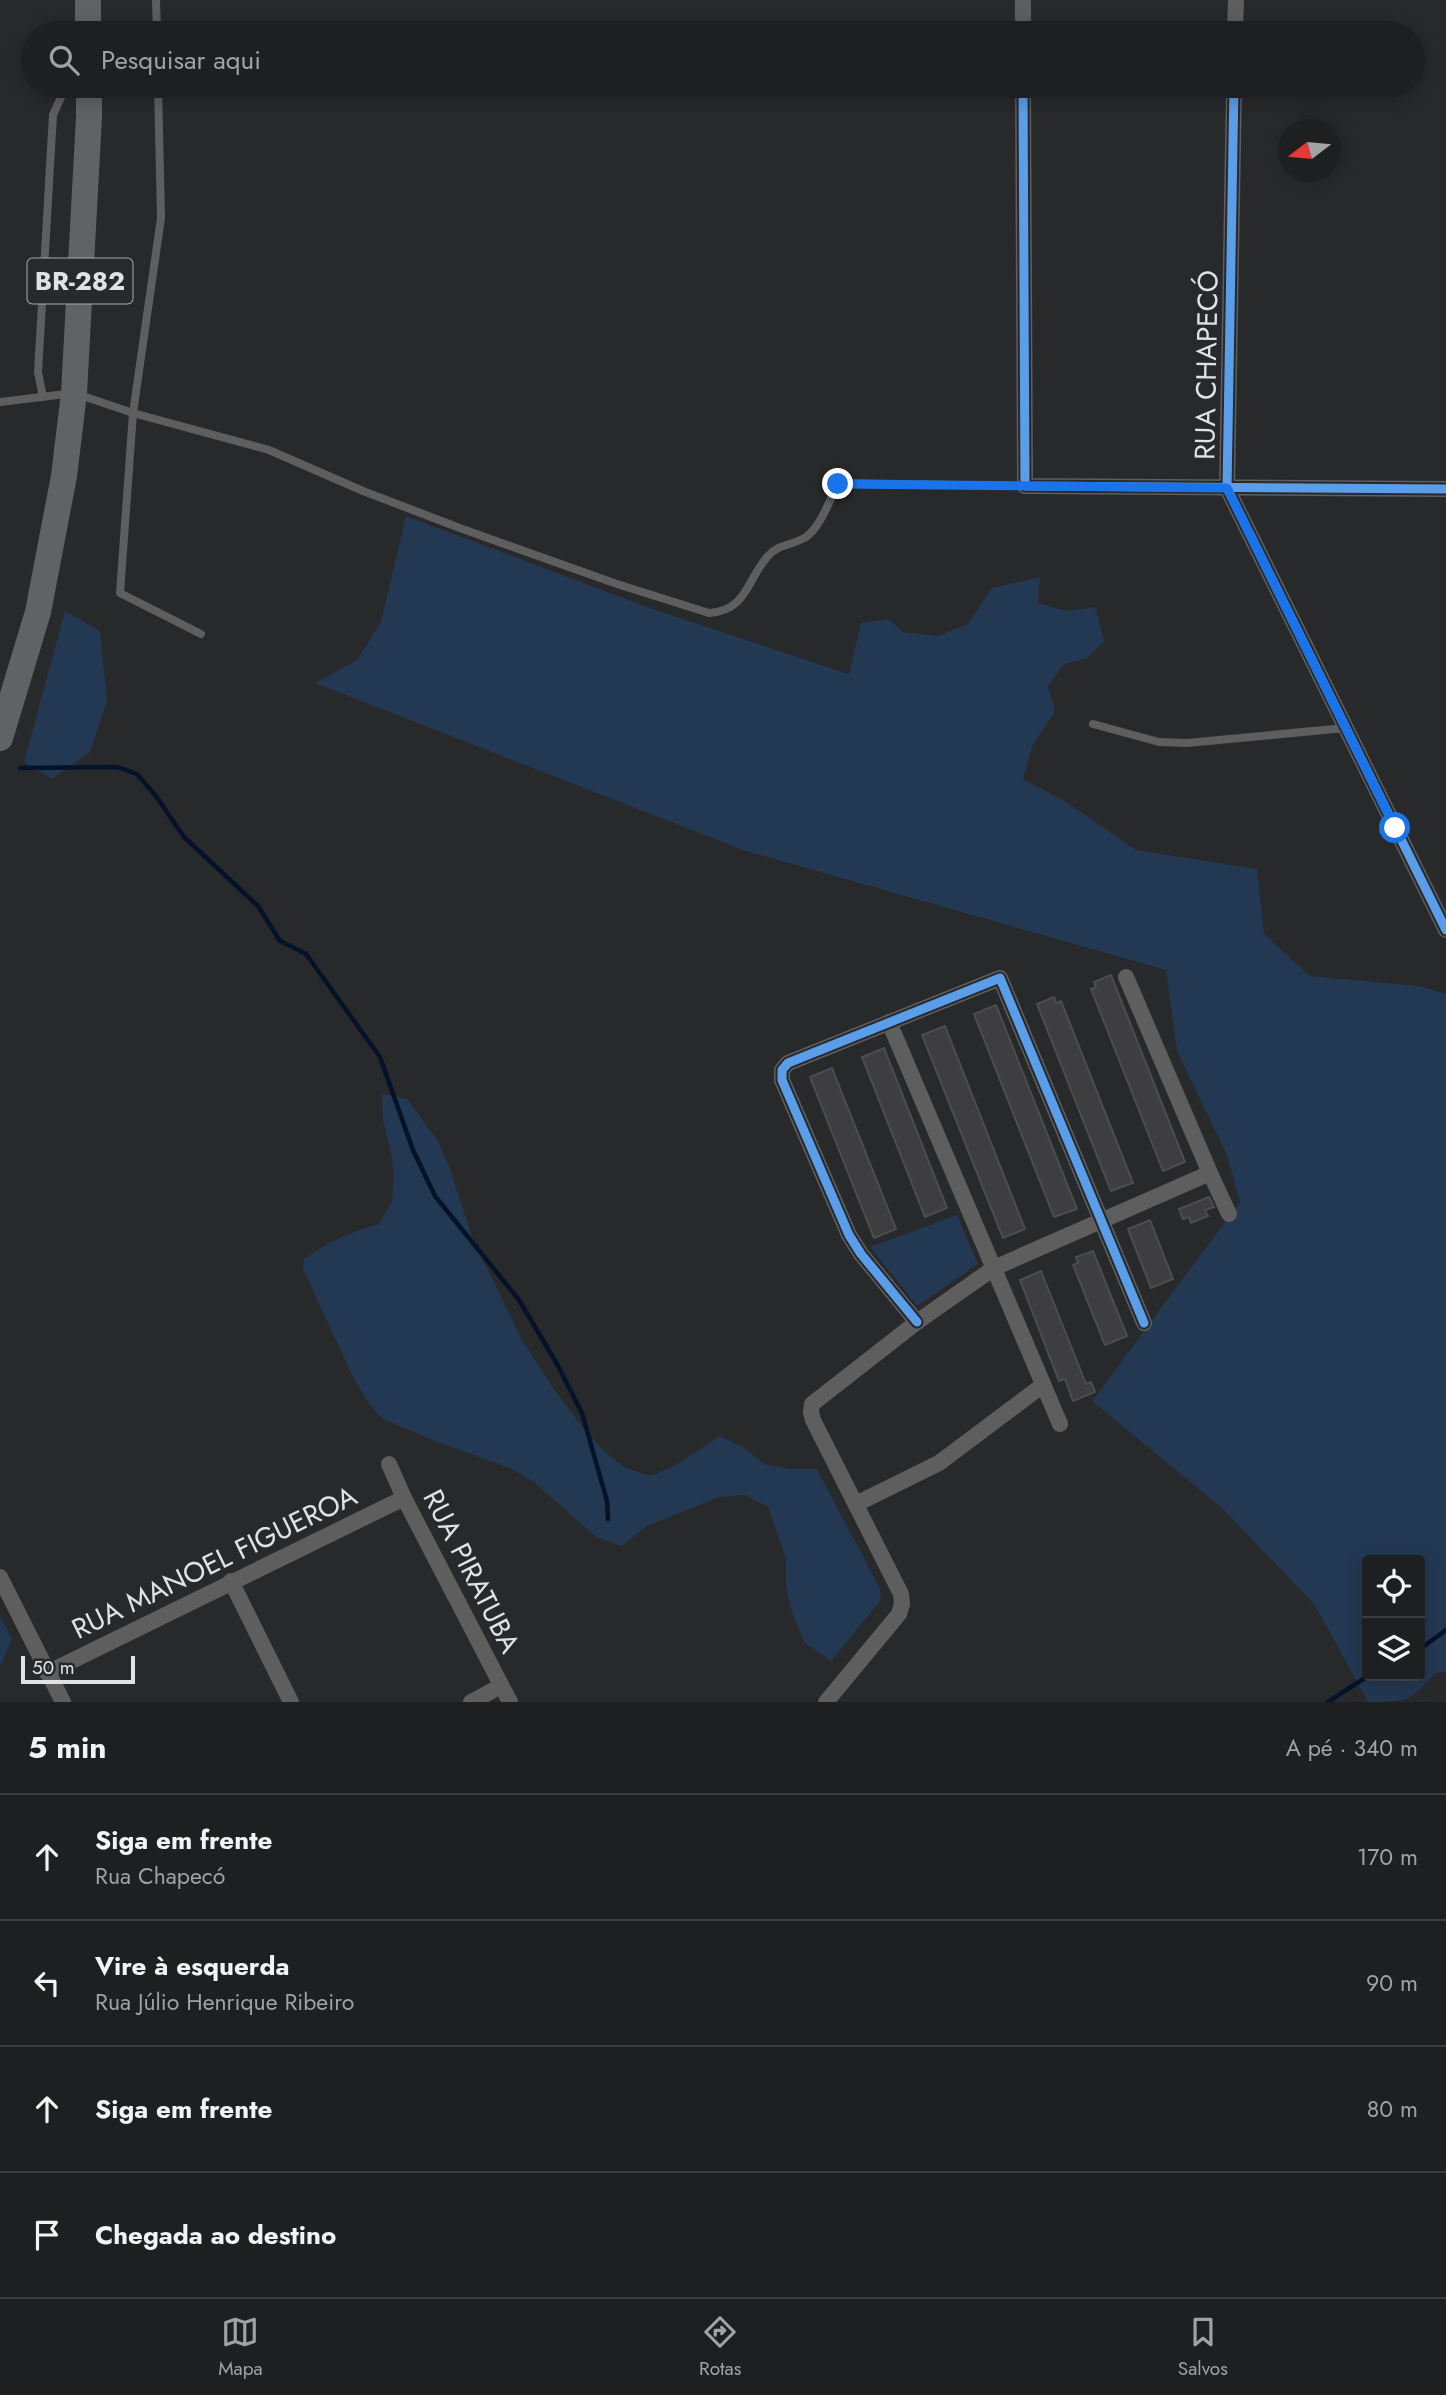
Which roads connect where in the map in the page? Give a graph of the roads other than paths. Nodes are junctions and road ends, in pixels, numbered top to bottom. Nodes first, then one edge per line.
1 (88, 0) edge
2 (156, 0) edge
3 (1023, 0) edge
4 (1236, 0) edge
5 (88, 21) edge
6 (157, 21) edge
7 (1023, 21) edge
8 (1236, 21) edge
9 (60, 98) edge
10 (89, 98) edge
11 (158, 98) edge
12 (1023, 98) edge
13 (1234, 98) edge
14 (74, 393) junction
15 (43, 397) junction
16 (0, 402) edge
17 (133, 413) junction
18 (1025, 486) junction
19 (1227, 488) junction
20 (1446, 489) edge
21 (201, 634) dead end
22 (1093, 724) dead end
23 (1345, 728) junction
24 (0, 738) edge
25 (1446, 930) edge
26 (1126, 977) dead end
27 (889, 1022) junction
28 (1210, 1173) junction
29 (1229, 1214) dead end
30 (1102, 1220) junction
31 (993, 1268) junction
32 (917, 1322) junction
33 (1144, 1324) dead end
34 (1044, 1385) junction
35 (1059, 1424) dead end
36 (389, 1464) dead end
37 (404, 1498) junction
38 (856, 1504) junction
39 (0, 1577) edge
40 (231, 1581) junction
41 (47, 1673) junction
42 (501, 1686) junction
43 (62, 1702) edge
44 (291, 1702) edge
45 (471, 1702) edge
46 (510, 1702) edge
47 (826, 1702) edge

1 - 5 highway
2 - 6 lane
3 - 7 street
4 - 8 street
9 - 15 lane
10 - 14 highway, BR-282
11 - 17 lane
12 - 18 street
13 - 19 street, RUA CHAPECÓ
14 - 15 lane
14 - 17 lane
14 - 24 highway, BR-282
15 - 16 lane
17 - 18 lane
17 - 21 lane
18 - 19 street
19 - 20 street
19 - 23 street, RUA CHAPECÓ
22 - 23 lane
23 - 25 street, RUA CHAPECÓ
26 - 28 street
27 - 30 street
27 - 31 street
27 - 32 street
28 - 29 street
28 - 30 street
30 - 31 street
30 - 33 street
31 - 32 street
31 - 34 street
32 - 38 street
34 - 35 street
34 - 38 street
36 - 37 street, RUA PIRATUBA
37 - 40 street, RUA MANOEL FIGUEROA
37 - 42 street, RUA PIRATUBA
38 - 47 street
39 - 41 street
40 - 41 street, RUA MANOEL FIGUEROA
40 - 44 street
41 - 43 street
42 - 45 street
42 - 46 street, RUA PIRATUBA

